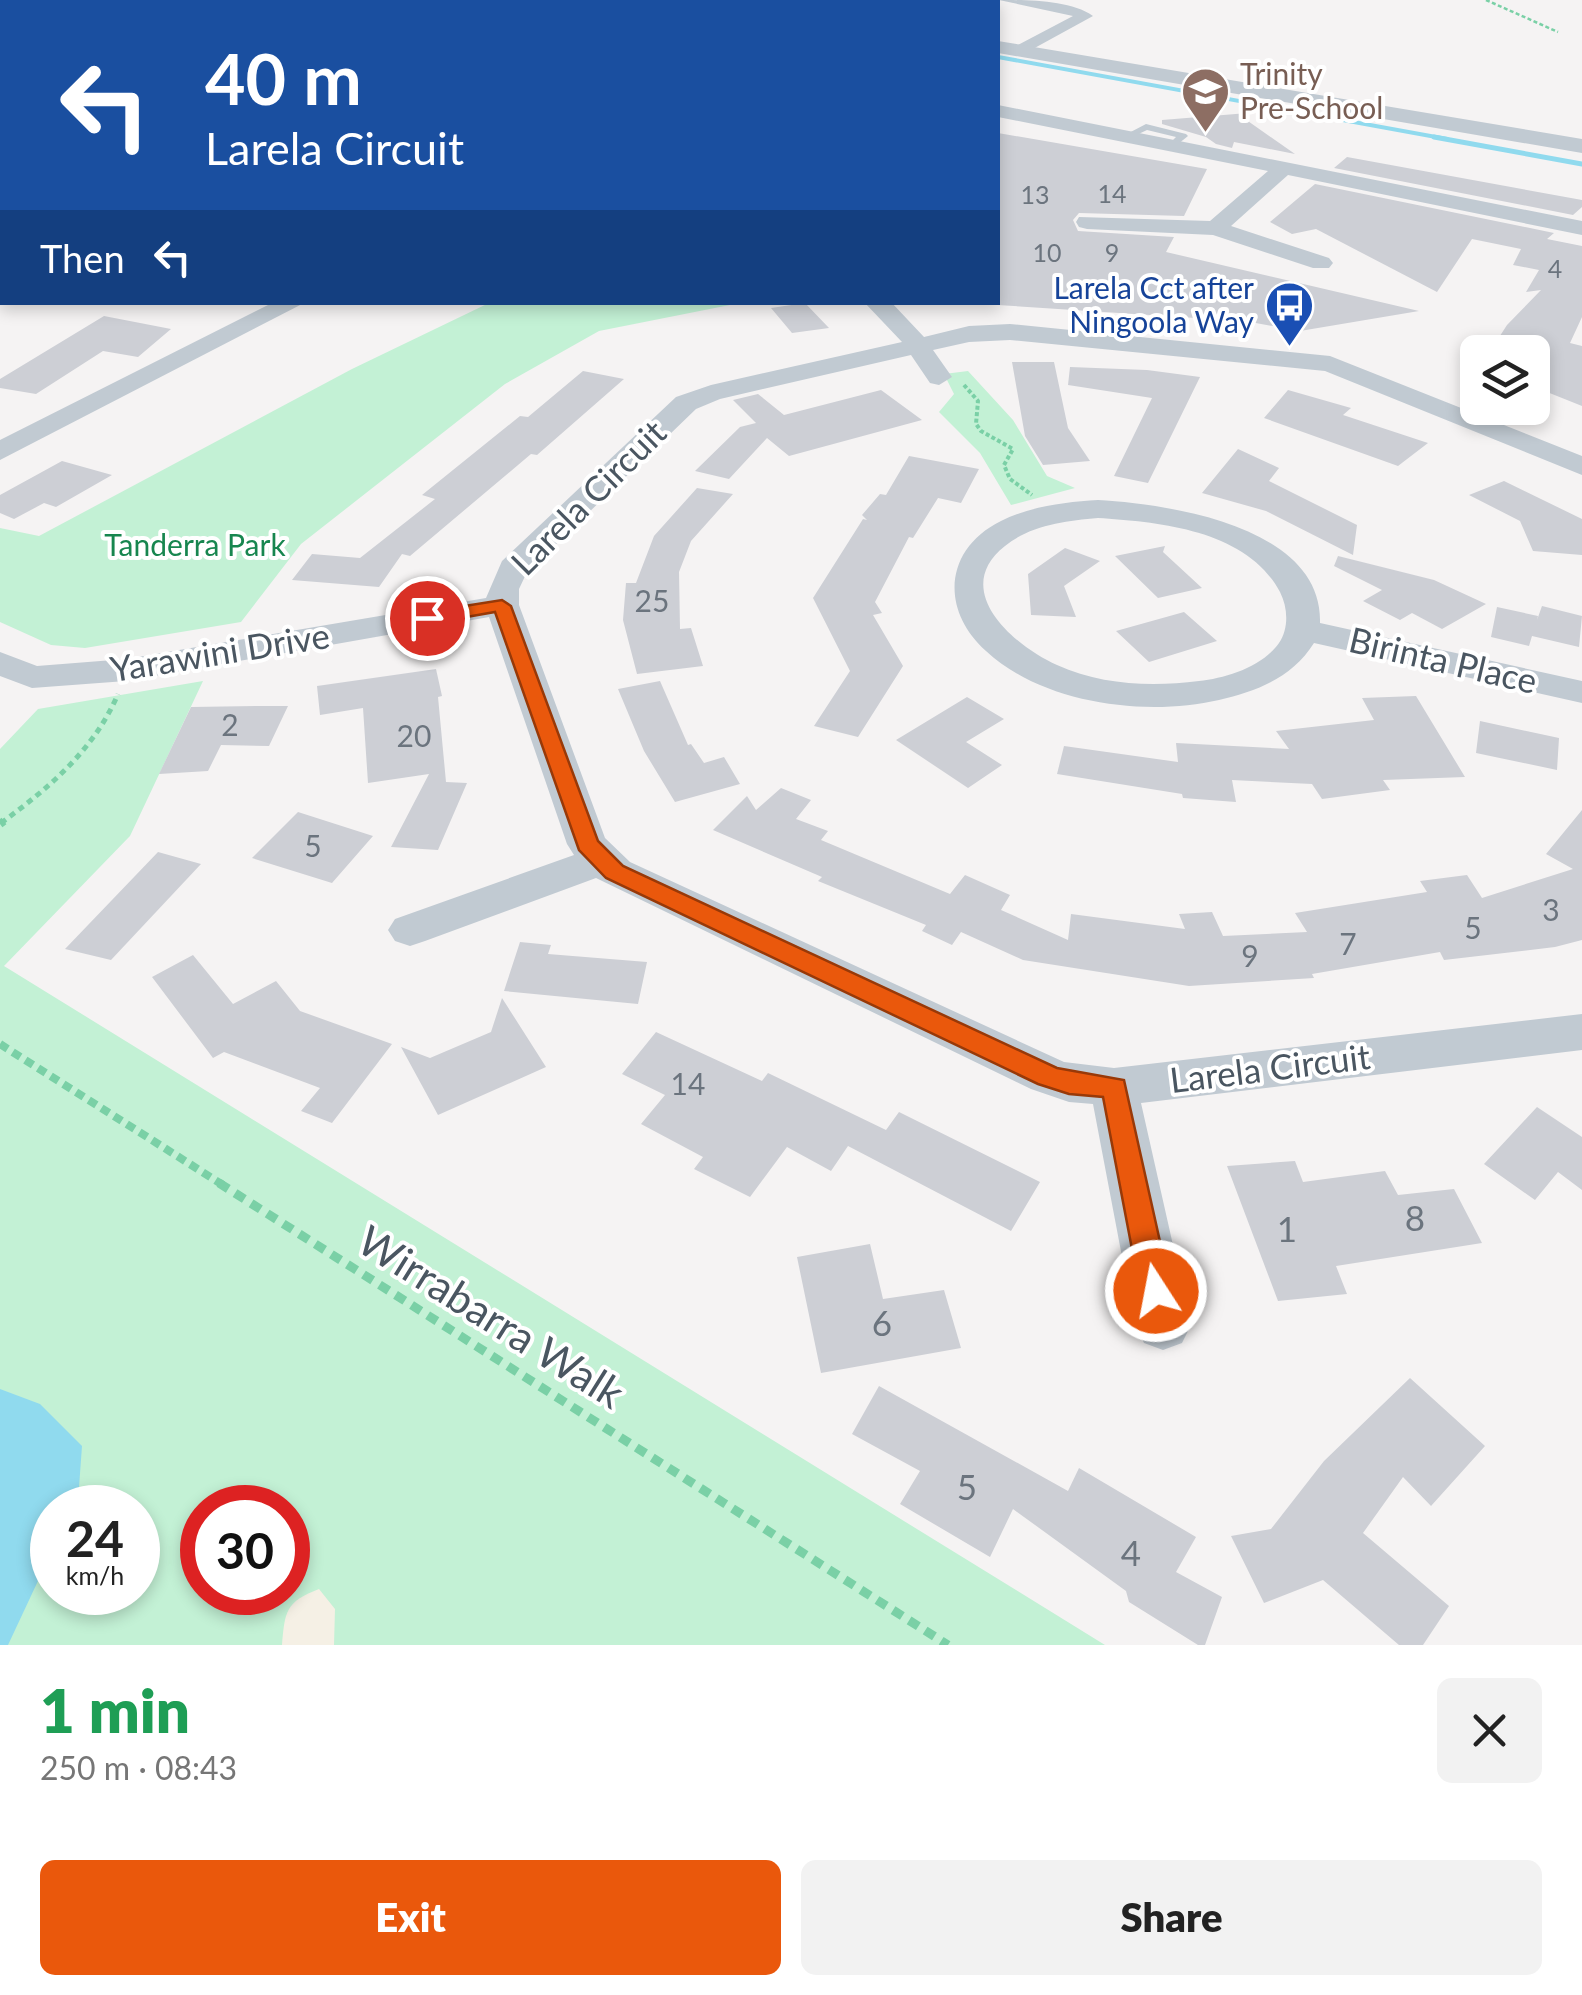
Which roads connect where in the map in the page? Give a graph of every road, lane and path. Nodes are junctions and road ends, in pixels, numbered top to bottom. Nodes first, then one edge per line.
1 (1006, 0) edge
2 (1486, 0) edge
3 (1558, 32) dead end
4 (1000, 48) edge
5 (1000, 48) edge
6 (1020, 51) junction
7 (1046, 57) junction
8 (1000, 111) edge
9 (1582, 146) edge
10 (1282, 169) junction
11 (1087, 222) dead end
12 (1214, 228) junction
13 (1582, 228) edge
14 (1322, 263) dead end
15 (287, 305) edge
16 (879, 305) edge
17 (234, 307) dead end
18 (265, 315) junction
19 (928, 362) junction
20 (0, 451) edge
21 (1582, 466) edge
22 (1058, 514) junction
23 (502, 606) junction
24 (1303, 630) junction
25 (0, 662) edge
26 (126, 670) junction
27 (1582, 692) edge
28 (0, 824) edge
29 (600, 861) junction
30 (410, 930) dead end
31 (1582, 1032) edge
32 (0, 1044) edge
33 (1114, 1087) junction
34 (1163, 1325) dead end
35 (948, 1645) edge

1 - 6 street
2 - 3 path
4 - 6 street
5 - 7 street
6 - 7 street
7 - 9 street
8 - 10 street
10 - 12 street
10 - 13 street
11 - 12 street
12 - 14 street
15 - 18 street
16 - 19 street
17 - 18 street
18 - 20 street
19 - 21 street, Larela Circuit
19 - 22 path
19 - 23 street, Larela Circuit
22 - 24 street
22 - 24 street
23 - 26 street, Yarawini Drive
23 - 29 street, Larela Circuit
24 - 27 street, Birinta Place
25 - 26 street, Yarawini Drive
26 - 28 path
29 - 30 street
29 - 33 street, Larela Circuit
31 - 33 street, Larela Circuit
32 - 35 path, Wirrabarra Walk
33 - 34 street

